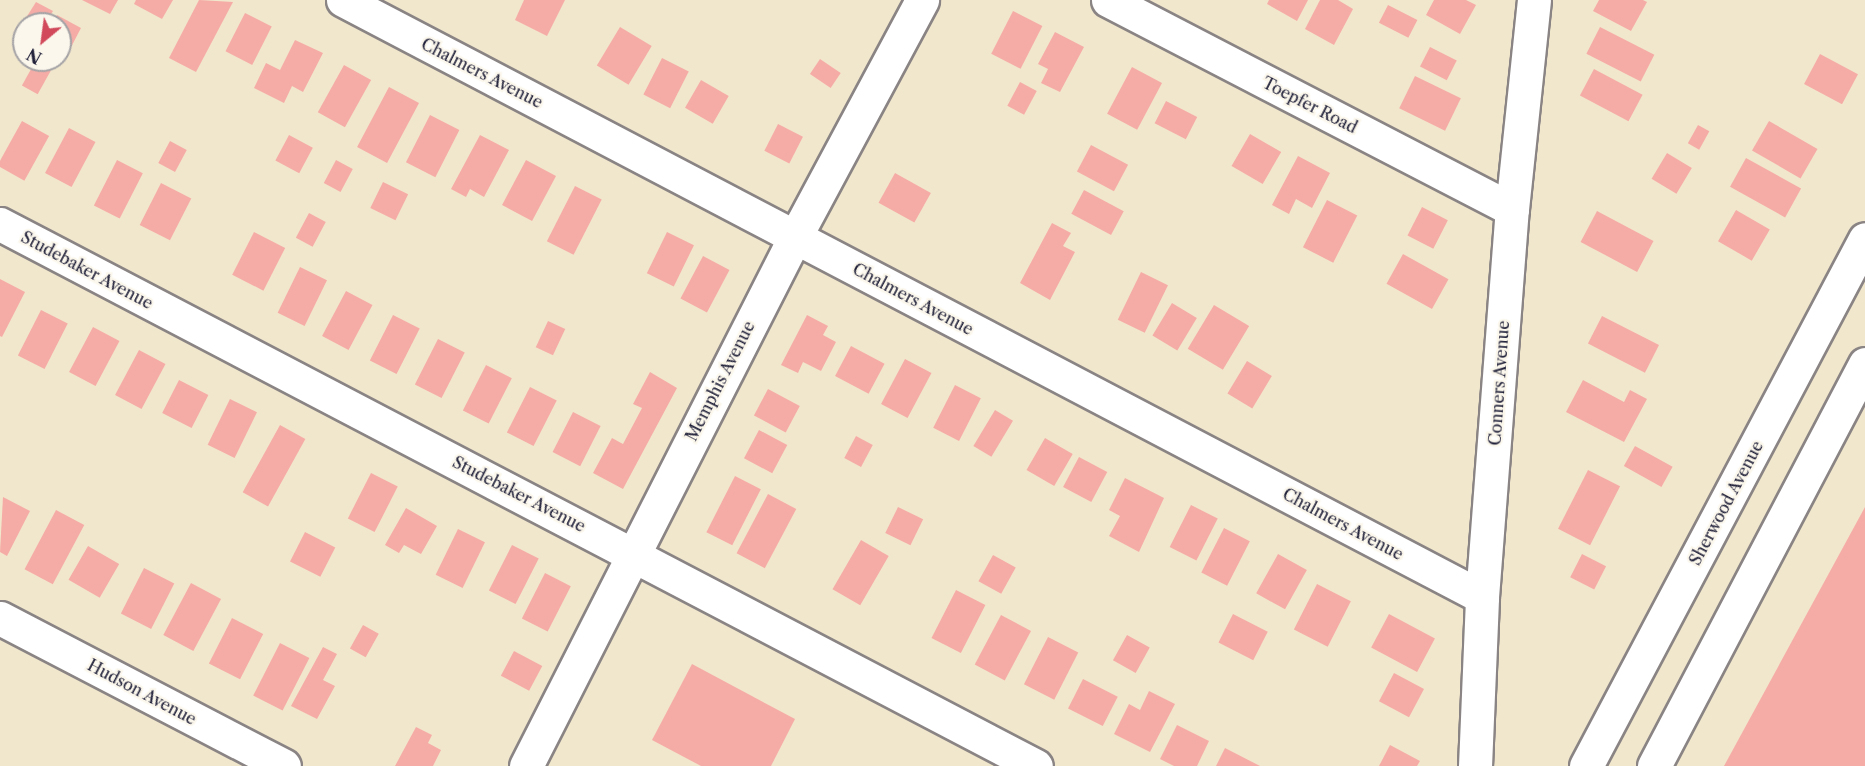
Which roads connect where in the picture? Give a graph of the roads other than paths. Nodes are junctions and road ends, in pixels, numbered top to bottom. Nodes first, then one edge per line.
1 (343, 0) edge
2 (922, 0) edge
3 (1108, 0) edge
4 (1534, 0) edge
5 (1512, 210) junction
6 (0, 224) edge
7 (795, 237) junction
8 (1865, 239) edge
9 (1865, 364) edge
10 (632, 553) junction
11 (1482, 597) junction
12 (0, 618) edge
13 (284, 766) edge
14 (526, 766) edge
15 (1036, 766) edge
16 (1475, 766) edge
17 (1586, 766) edge
18 (1654, 766) edge

1 - 7 street, Chalmers Avenue
2 - 7 street, Memphis Avenue
3 - 5 street, Toepfer Road
4 - 5 street, Conners Avenue
5 - 11 street, Conners Avenue
6 - 10 street, Studebaker Avenue
7 - 10 street, Memphis Avenue
7 - 11 street, Chalmers Avenue
8 - 17 street, Sherwood Avenue
9 - 18 street
10 - 14 street, Memphis Avenue
10 - 15 street, Studebaker Avenue
11 - 16 street, Conners Avenue
12 - 13 street, Hudson Avenue

